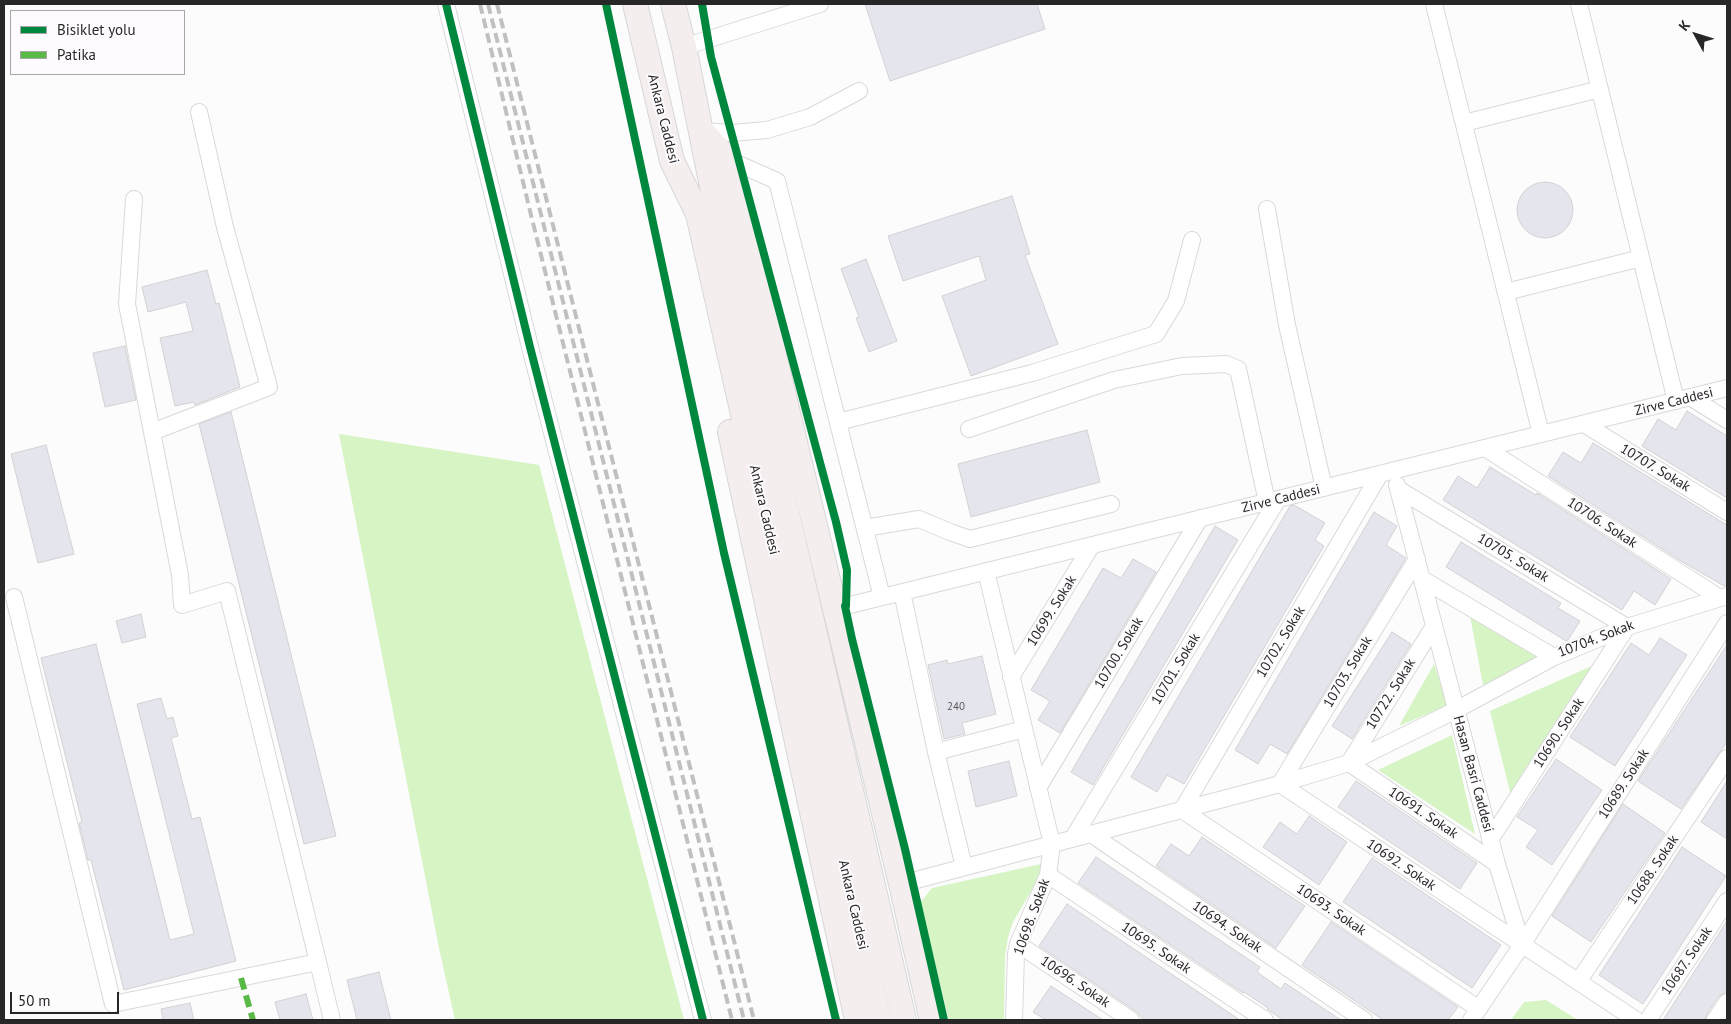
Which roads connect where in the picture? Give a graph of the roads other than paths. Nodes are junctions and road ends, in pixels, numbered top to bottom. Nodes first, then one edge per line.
1 (446, 4) edge
2 (635, 4) edge
3 (673, 4) edge
4 (820, 4) edge
5 (1434, 4) edge
6 (1579, 4) edge
7 (684, 47) junction
8 (1600, 89) junction
9 (859, 91) dead end
10 (199, 112) dead end
11 (1464, 123) junction
12 (702, 131) junction
13 (727, 159) junction
14 (672, 161) junction
15 (134, 199) dead end
16 (1267, 209) dead end
17 (1192, 240) dead end
18 (1641, 258) junction
19 (1506, 292) junction
20 (1727, 388) edge
21 (1683, 399) junction
22 (1727, 420) edge
23 (838, 422) junction
24 (1584, 424) junction
25 (969, 429) dead end
26 (152, 432) junction
27 (1541, 434) junction
28 (1485, 448) junction
29 (1387, 472) junction
30 (1324, 488) junction
31 (1398, 489) junction
32 (1273, 500) junction
33 (1111, 504) dead end
34 (1727, 512) edge
35 (1200, 518) junction
36 (865, 528) junction
37 (1092, 545) junction
38 (1416, 559) junction
39 (986, 571) junction
40 (1422, 579) junction
41 (902, 592) junction
42 (14, 597) dead end
43 (882, 597) junction
44 (1723, 597) edge
45 (834, 609) junction
46 (1727, 623) edge
47 (1434, 626) junction
48 (1627, 627) junction
49 (1554, 657) junction
50 (1011, 676) junction
51 (1456, 710) junction
52 (1024, 729) junction
53 (936, 752) junction
54 (1727, 758) edge
55 (1349, 763) junction
56 (1280, 784) junction
57 (1038, 788) junction
58 (1182, 810) junction
59 (1091, 834) junction
60 (1073, 838) junction
61 (1490, 840) junction
62 (1052, 844) junction
63 (1497, 864) junction
64 (964, 867) junction
65 (1048, 875) junction
66 (901, 884) junction
67 (1727, 901) edge
68 (1018, 944) junction
69 (1522, 945) junction
70 (318, 962) junction
71 (1578, 982) junction
72 (1727, 1002) edge
73 (1475, 1015) edge
74 (332, 1020) edge
75 (703, 1020) edge
76 (857, 1020) edge
77 (879, 1020) edge
78 (904, 1020) edge
79 (932, 1020) edge
80 (1014, 1020) edge
81 (1131, 1020) edge
82 (1265, 1020) edge
83 (1364, 1020) edge
84 (1636, 1020) edge
85 (1648, 1020) edge
86 (1715, 1020) edge

1 - 75 street
2 - 14 highway, Ankara Caddesi
3 - 7 highway, Ankara Caddesi
4 - 7 street
5 - 11 street
6 - 8 street
7 - 12 highway, Ankara Caddesi
8 - 11 street
8 - 18 street
9 - 12 street
10 - 26 street
11 - 19 street
12 - 13 highway
12 - 78 highway, Ankara Caddesi
13 - 23 street
13 - 45 highway
14 - 76 highway
14 - 77 highway, Ankara Caddesi
15 - 26 street
16 - 30 street
17 - 23 street
18 - 19 street
18 - 21 street
19 - 27 street
20 - 21 street, Zirve Caddesi
21 - 22 street
21 - 24 street, Zirve Caddesi
23 - 36 street
24 - 27 street, Zirve Caddesi
24 - 34 street, 10707. Sokak
25 - 32 street
26 - 70 street
27 - 28 street, Zirve Caddesi
28 - 29 street, Zirve Caddesi
28 - 44 street, 10706. Sokak
29 - 30 street, Zirve Caddesi
29 - 31 street, Hasan Basri Caddesi
29 - 58 street, 10702. Sokak
30 - 32 street, Zirve Caddesi
31 - 38 street, Hasan Basri Caddesi
31 - 48 street, 10705. Sokak
32 - 35 street, Zirve Caddesi
32 - 60 street, 10701. Sokak
33 - 36 street
35 - 37 street, Zirve Caddesi
35 - 57 street, 10700. Sokak
36 - 43 street
37 - 39 street, Zirve Caddesi
37 - 50 street, 10699. Sokak
38 - 40 street, Hasan Basri Caddesi
38 - 56 street, 10703. Sokak
39 - 41 street, Zirve Caddesi
39 - 50 street
40 - 47 street, Hasan Basri Caddesi
40 - 49 street, 10704. Sokak
41 - 43 street, Zirve Caddesi
41 - 53 street
42 - 70 street
43 - 45 street, Zirve Caddesi
44 - 48 street, 10704. Sokak
45 - 66 highway
46 - 69 street, 10689. Sokak
47 - 51 street, Hasan Basri Caddesi
47 - 55 street, 10722. Sokak
48 - 49 street, 10704. Sokak
48 - 61 street, 10690. Sokak
49 - 51 street
50 - 52 street
51 - 55 street
51 - 61 street, Hasan Basri Caddesi
52 - 53 street
52 - 57 street
53 - 64 street
54 - 71 street, 10688. Sokak
55 - 56 street
55 - 63 street, 10691. Sokak
56 - 58 street
56 - 69 street, 10692. Sokak
57 - 62 street
58 - 59 street
58 - 73 street, 10693. Sokak
59 - 60 street
59 - 83 street, 10694. Sokak
60 - 62 street
61 - 63 street, Hasan Basri Caddesi
62 - 64 street
62 - 65 street, 10698. Sokak
63 - 69 street, Hasan Basri Caddesi
64 - 66 street
65 - 68 street, 10698. Sokak
65 - 82 street, 10695. Sokak
66 - 79 highway
67 - 85 street, 10687. Sokak
68 - 80 street, 10698. Sokak
68 - 81 street, 10696. Sokak
69 - 71 street
69 - 73 street, 10689. Sokak
70 - 74 street
71 - 84 street
72 - 86 street

